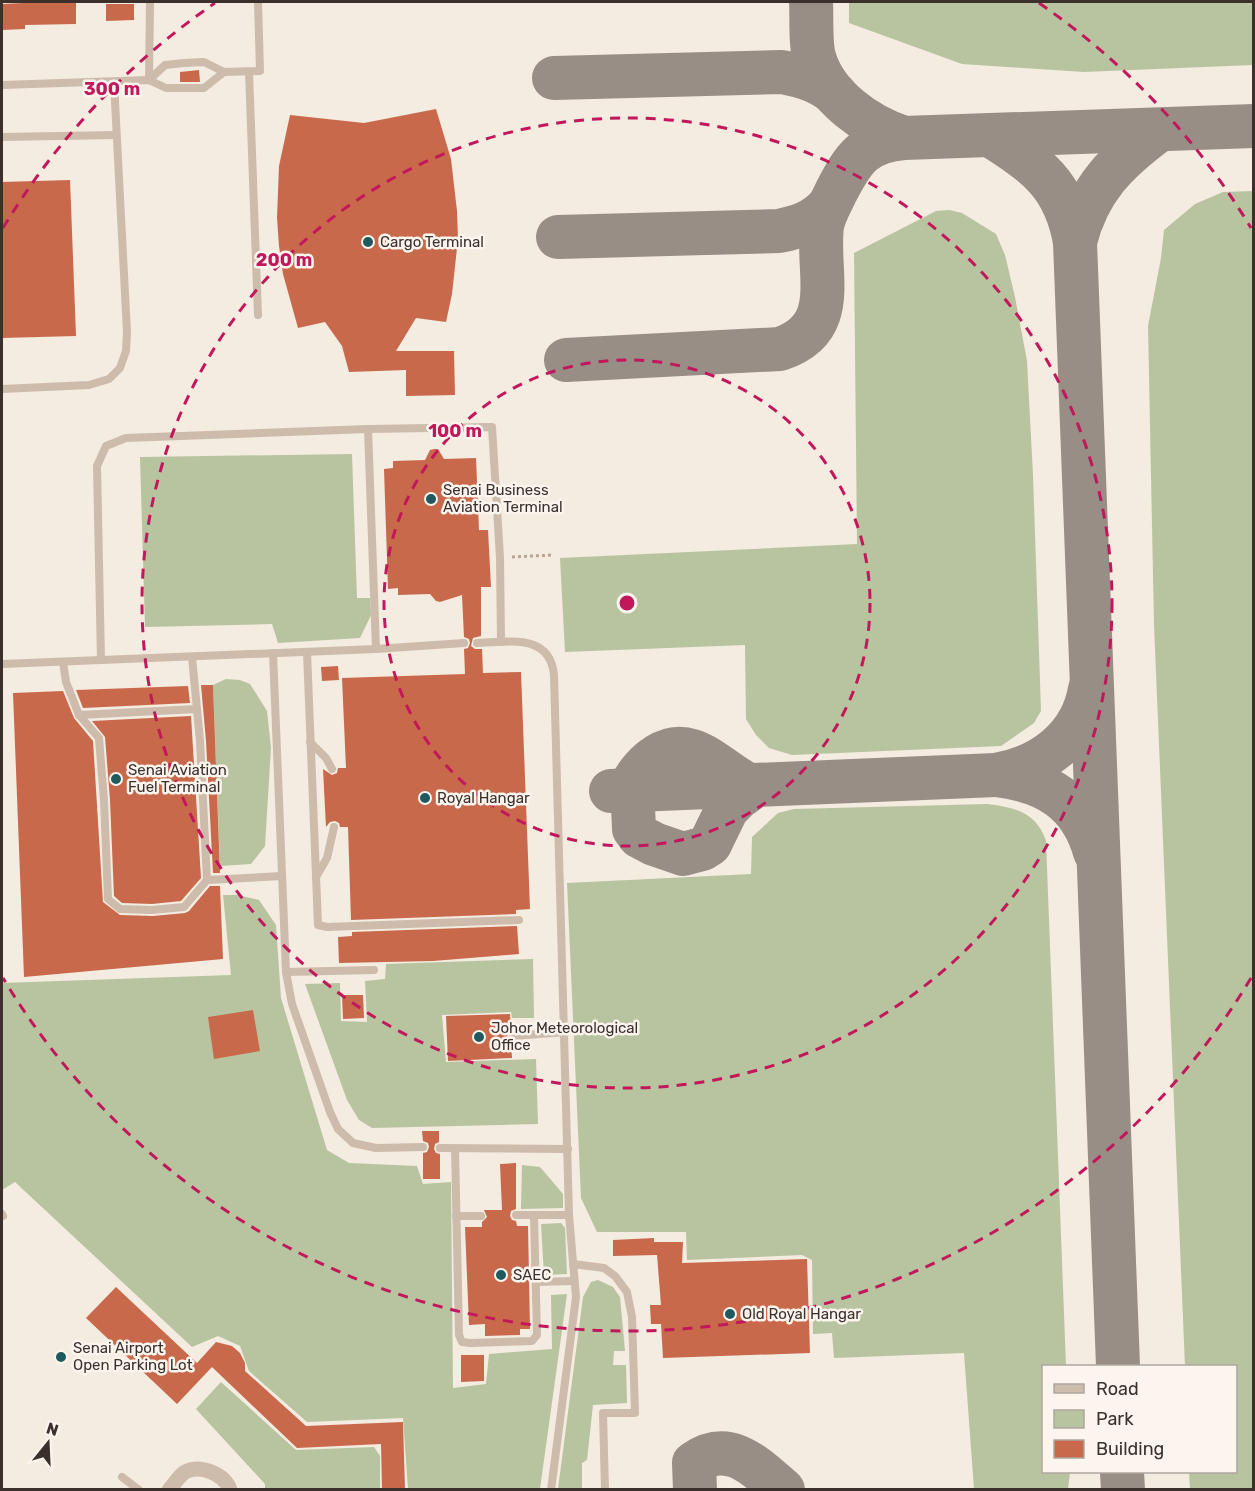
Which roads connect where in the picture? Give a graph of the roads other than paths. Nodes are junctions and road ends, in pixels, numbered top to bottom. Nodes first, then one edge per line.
1 (150, 2) edge
2 (258, 2) edge
3 (224, 72) junction
4 (249, 72) junction
5 (149, 80) junction
6 (114, 82) junction
7 (2, 85) edge
8 (116, 135) junction
9 (2, 137) edge
10 (258, 315) dead end
11 (2, 389) edge
12 (368, 429) junction
13 (501, 642) junction
14 (464, 643) dead end
15 (477, 643) dead end
16 (376, 649) junction
17 (307, 652) junction
18 (273, 653) junction
19 (192, 657) junction
20 (101, 660) junction
21 (63, 662) junction
22 (2, 664) edge
23 (197, 709) junction
24 (79, 716) junction
25 (310, 742) junction
26 (332, 768) dead end
27 (334, 827) dead end
28 (282, 876) junction
29 (315, 879) junction
30 (207, 880) junction
31 (519, 920) dead end
32 (374, 970) dead end
33 (286, 972) junction
34 (566, 1032) junction
35 (513, 1036) dead end
36 (423, 1147) dead end
37 (440, 1149) dead end
38 (455, 1149) junction
39 (568, 1149) junction
40 (516, 1215) dead end
41 (534, 1215) junction
42 (569, 1215) junction
43 (456, 1216) junction
44 (481, 1216) dead end
45 (573, 1264) junction
46 (574, 1281) junction
47 (536, 1282) junction
48 (122, 1477) dead end
49 (140, 1490) edge
50 (169, 1490) edge
51 (230, 1490) edge
52 (551, 1490) edge
53 (605, 1490) edge

1 - 5 lane
2 - 4 lane
3 - 4 lane
3 - 5 lane
3 - 5 lane
4 - 10 lane
5 - 6 lane
6 - 7 lane
6 - 8 lane
8 - 9 lane
8 - 11 lane
12 - 13 lane
12 - 16 lane
12 - 20 lane
13 - 15 lane
13 - 34 lane
14 - 16 lane
16 - 17 lane
17 - 18 lane
17 - 25 lane
18 - 19 lane
18 - 28 lane
19 - 20 lane
19 - 23 lane
20 - 21 lane
21 - 22 lane
21 - 24 lane
23 - 24 lane
23 - 30 lane
24 - 30 lane
25 - 26 lane
25 - 29 lane
27 - 29 lane
28 - 30 lane
28 - 33 lane
29 - 31 lane
32 - 33 lane
33 - 36 lane
34 - 35 lane
34 - 39 lane
37 - 38 lane
38 - 39 lane
38 - 43 lane
39 - 42 lane
40 - 41 lane
41 - 42 lane
41 - 47 lane
42 - 45 lane
43 - 44 lane
43 - 47 lane
45 - 46 lane
45 - 53 lane
46 - 47 lane
46 - 52 lane
48 - 49 lane
50 - 51 street

